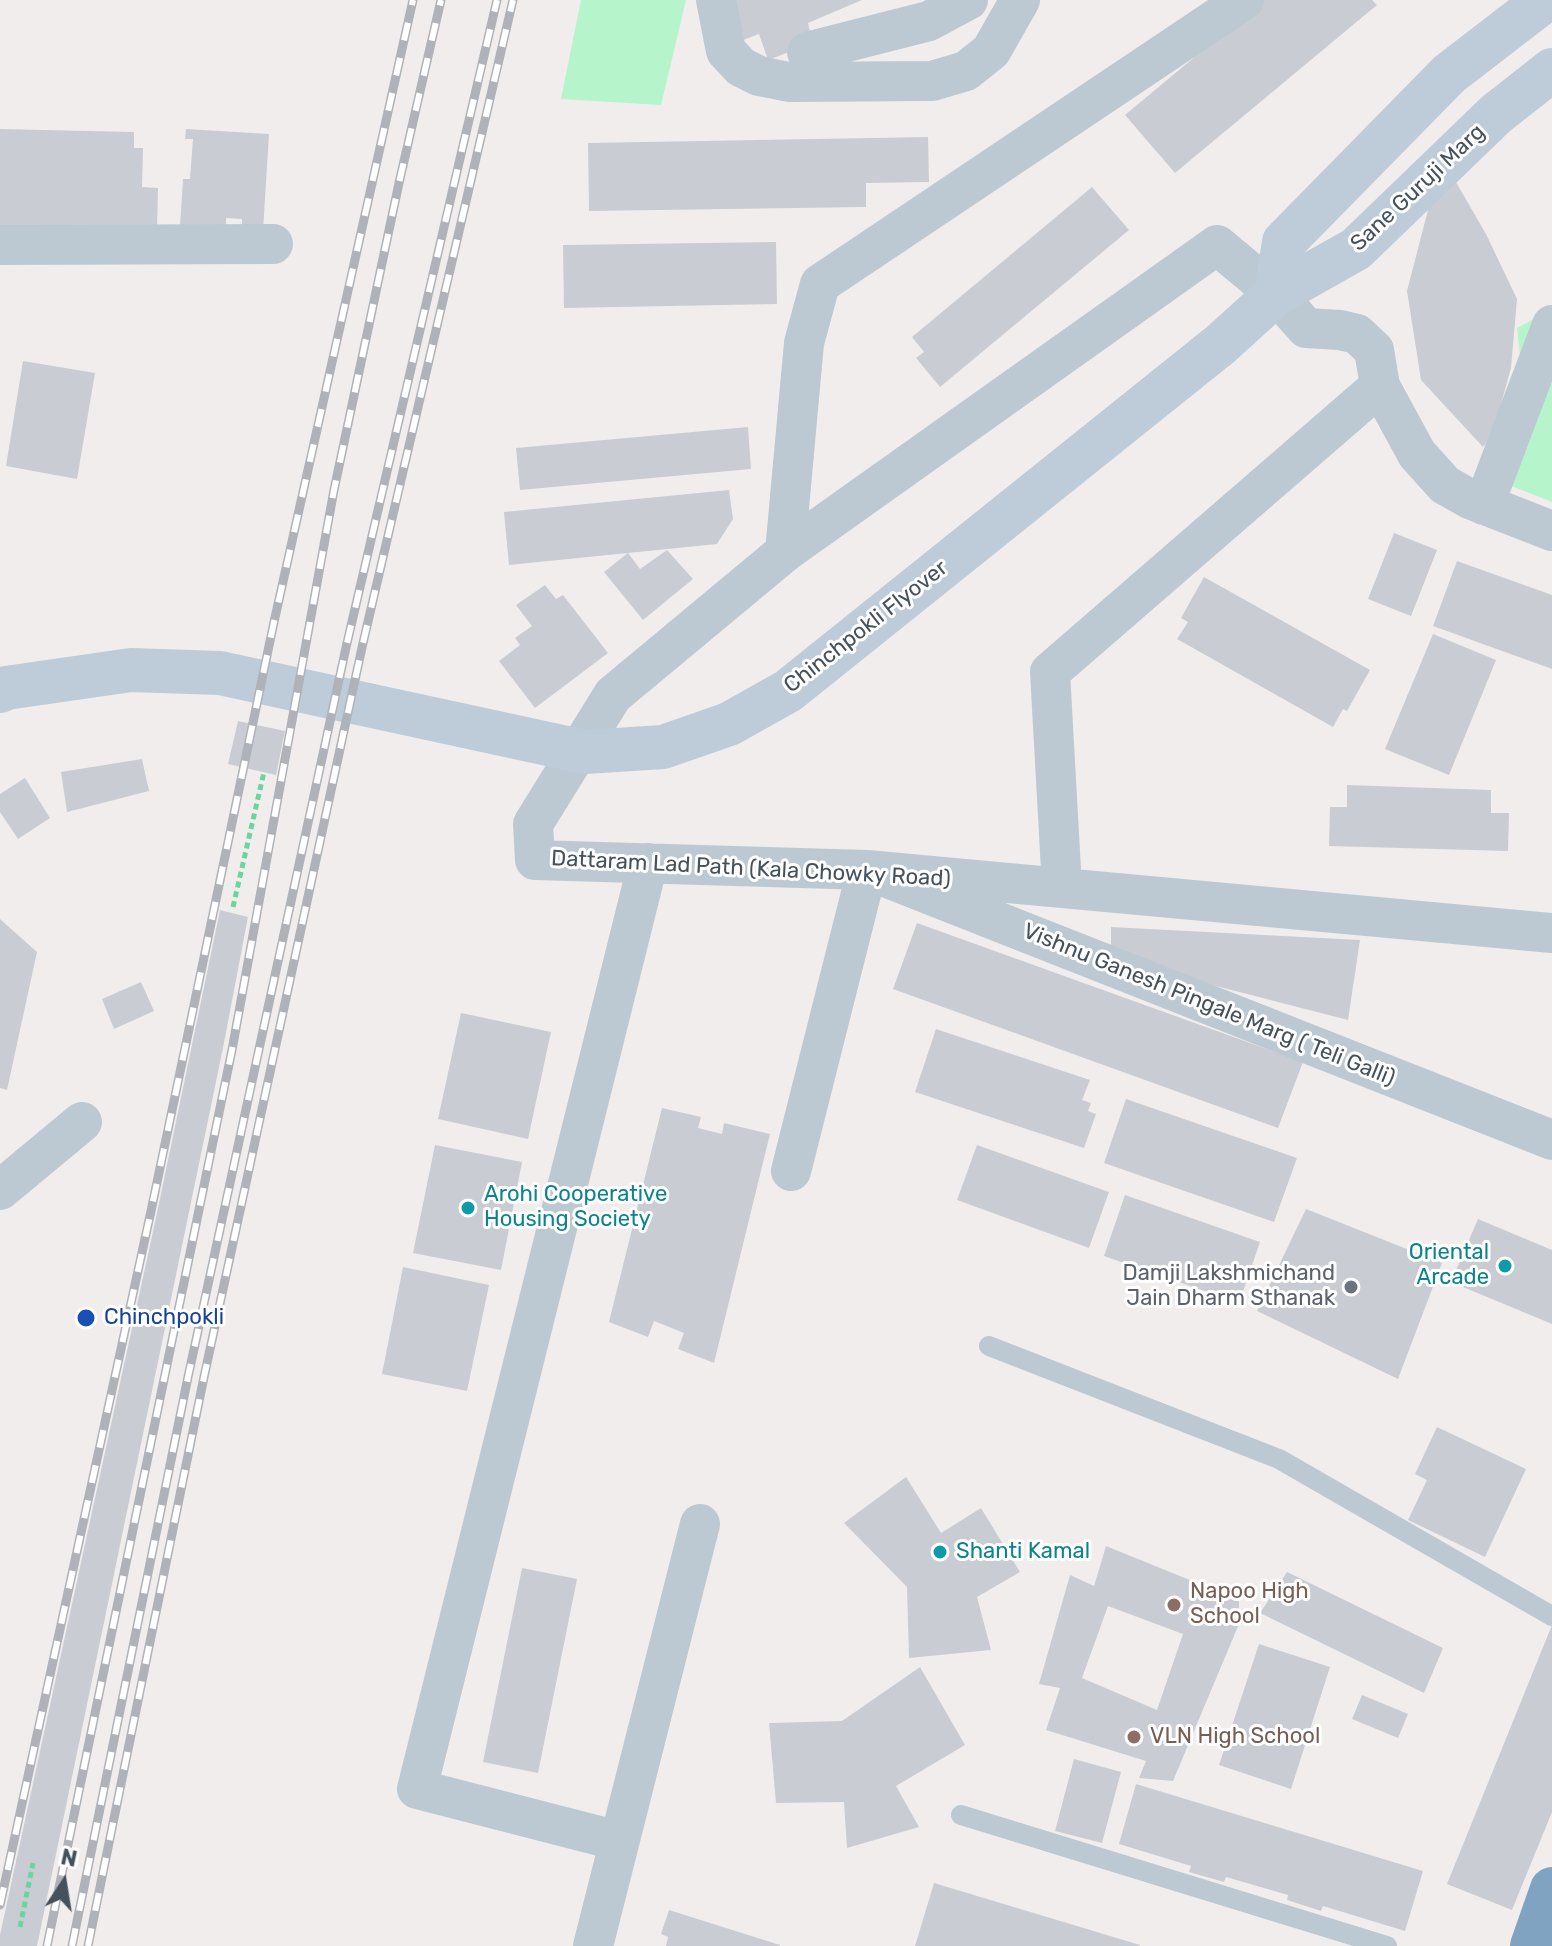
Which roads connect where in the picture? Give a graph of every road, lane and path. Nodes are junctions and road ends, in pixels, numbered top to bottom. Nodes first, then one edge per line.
1 (716, 0) edge
2 (968, 0) edge
3 (1020, 0) edge
4 (1244, 0) edge
5 (1545, 0) edge
6 (807, 52) dead end
7 (1552, 70) edge
8 (273, 244) dead end
9 (0, 245) edge
10 (1276, 294) junction
11 (1552, 325) edge
12 (1380, 386) junction
13 (1484, 505) junction
14 (1552, 531) edge
15 (785, 552) junction
16 (0, 691) edge
17 (264, 772) dead end
18 (648, 863) junction
19 (867, 870) junction
20 (1062, 888) junction
21 (233, 907) dead end
22 (1552, 933) edge
23 (82, 1122) dead end
24 (1552, 1140) edge
25 (791, 1171) dead end
26 (0, 1190) edge
27 (989, 1346) dead end
28 (700, 1524) dead end
29 (1552, 1616) edge
30 (961, 1815) dead end
31 (619, 1841) junction
32 (33, 1863) dead end
33 (1552, 1889) edge
34 (20, 1927) dead end
35 (593, 1946) edge
36 (1387, 1946) edge
37 (1532, 1946) edge

1 - 3 street
2 - 6 street
4 - 15 street
5 - 10 main road
7 - 10 main road, Sane Guruji Marg
8 - 9 street
10 - 12 street
10 - 15 street, Dattaram Lad Path (Kala Chowky Road)
10 - 16 main road, Chinchpokli Flyover
11 - 13 street
12 - 13 street
12 - 20 street
13 - 14 street
15 - 18 street, Dattaram Lad Path (Kala Chowky Road)
17 - 21 path
18 - 19 street, Dattaram Lad Path (Kala Chowky Road)
18 - 31 street
19 - 20 street, Dattaram Lad Path (Kala Chowky Road)
19 - 24 street, Vishnu Ganesh Pingale Marg ( Teli Galli)
19 - 25 street
20 - 22 street, Dattaram Lad Path (Kala Chowky Road)
23 - 26 street
27 - 29 lane
28 - 31 street
30 - 36 lane
31 - 35 street
32 - 34 path
33 - 37 highway

